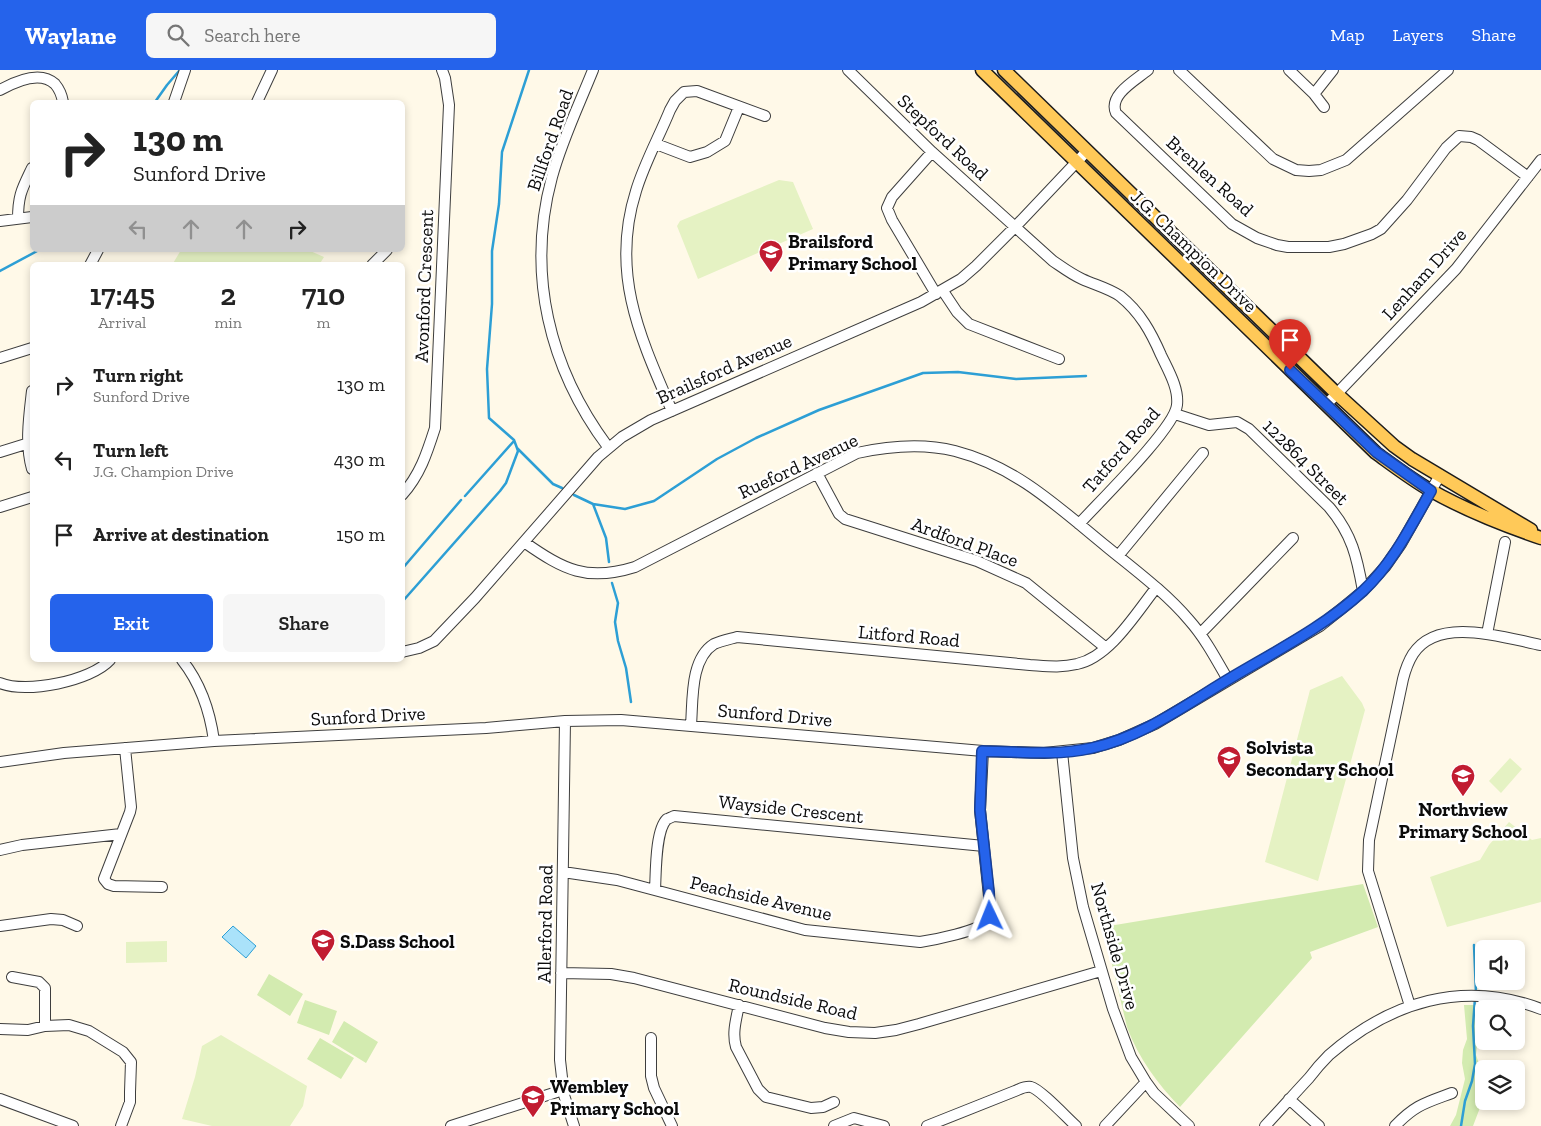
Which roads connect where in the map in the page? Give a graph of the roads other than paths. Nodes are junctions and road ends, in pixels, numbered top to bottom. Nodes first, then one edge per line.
1 (185, 70) edge
2 (272, 70) edge
3 (442, 70) edge
4 (593, 70) edge
5 (848, 70) edge
6 (982, 70) edge
7 (1004, 70) edge
8 (1148, 70) edge
9 (1179, 70) edge
10 (1289, 70) edge
11 (1333, 70) edge
12 (1448, 70) edge
13 (0, 90) edge
14 (1314, 94) junction
15 (62, 100) edge
16 (175, 100) edge
17 (258, 100) edge
18 (739, 107) junction
19 (1324, 107) dead end
20 (765, 116) dead end
21 (656, 144) junction
22 (1087, 151) junction
23 (932, 152) junction
24 (1541, 160) edge
25 (1076, 162) junction
26 (30, 172) edge
27 (1528, 177) junction
28 (30, 217) edge
29 (18, 219) junction
30 (0, 221) edge
31 (1015, 227) junction
32 (385, 252) edge
33 (375, 262) edge
34 (939, 293) junction
35 (30, 349) edge
36 (0, 358) edge
37 (1059, 359) dead end
38 (1337, 394) junction
39 (1326, 405) junction
40 (30, 410) edge
41 (672, 411) junction
42 (1175, 414) junction
43 (28, 444) junction
44 (608, 447) junction
45 (0, 452) edge
46 (1203, 453) dead end
47 (30, 456) edge
48 (817, 473) junction
49 (1440, 475) junction
50 (405, 491) edge
51 (1431, 491) junction
52 (30, 498) edge
53 (0, 507) edge
54 (1079, 524) junction
55 (1293, 538) dead end
56 (1541, 538) edge
57 (524, 542) junction
58 (1505, 542) dead end
59 (1118, 556) junction
60 (1156, 588) junction
61 (1364, 591) junction
62 (1200, 634) junction
63 (1486, 634) junction
64 (1541, 646) edge
65 (1106, 648) junction
66 (405, 651) edge
67 (108, 662) edge
68 (183, 662) edge
69 (1228, 680) junction
70 (0, 683) edge
71 (565, 721) junction
72 (691, 725) junction
73 (214, 741) junction
74 (125, 748) junction
75 (982, 751) junction
76 (1062, 752) junction
77 (0, 762) edge
78 (121, 834) junction
79 (984, 846) junction
80 (0, 850) edge
81 (563, 872) junction
82 (162, 887) dead end
83 (655, 890) junction
84 (0, 926) edge
85 (77, 926) dead end
86 (1101, 971) junction
87 (561, 973) junction
88 (12, 977) dead end
89 (739, 1005) junction
90 (1410, 1006) junction
91 (1541, 1010) edge
92 (45, 1026) junction
93 (0, 1029) edge
94 (651, 1038) dead end
95 (1146, 1082) junction
96 (563, 1090) junction
97 (1452, 1093) dead end
98 (0, 1099) edge
99 (1289, 1099) junction
100 (834, 1102) dead end
101 (73, 1126) edge
102 (121, 1126) edge
103 (451, 1126) edge
104 (574, 1126) edge
105 (672, 1126) edge
106 (834, 1126) edge
107 (884, 1126) edge
108 (927, 1126) edge
109 (1076, 1126) edge
110 (1105, 1126) edge
111 (1189, 1126) edge
112 (1265, 1126) edge
113 (1319, 1126) edge
114 (1395, 1126) edge

1 - 16 street
2 - 17 street
3 - 50 street, Avonford Crescent
4 - 44 street, Billford Road
5 - 23 street, Stepford Road
6 - 25 main road, J.G. Champion Drive
7 - 22 main road, J.G. Champion Drive
8 - 27 street, Brenlen Road
9 - 12 street
10 - 14 street
11 - 14 street
13 - 15 street
14 - 19 street
18 - 20 street
18 - 21 street
18 - 21 street
21 - 41 street
22 - 25 street, Brailsford Avenue
22 - 38 main road, J.G. Champion Drive
23 - 31 street, Stepford Road
23 - 34 street
24 - 27 street, Lenham Drive
25 - 31 street, Brailsford Avenue
25 - 39 main road, J.G. Champion Drive
26 - 29 street
27 - 38 street, Lenham Drive
28 - 29 street
29 - 30 street
31 - 34 street, Brailsford Avenue
31 - 42 street, Tatford Road
32 - 33 street
34 - 37 street
34 - 41 street, Brailsford Avenue
35 - 36 street
38 - 39 street, Lenham Drive
38 - 49 main road, J.G. Champion Drive
39 - 51 main road, J.G. Champion Drive
40 - 43 street
41 - 44 street, Brailsford Avenue
42 - 54 street, Tatford Road
42 - 61 street, 122864 Street
43 - 45 street
43 - 47 street
44 - 57 street, Brailsford Avenue
46 - 59 street
48 - 54 street, Rueford Avenue
48 - 57 street, Rueford Avenue
48 - 65 street, Ardford Place
49 - 51 street, Sunford Drive
49 - 56 main road, J.G. Champion Drive
51 - 56 main road, J.G. Champion Drive
51 - 61 street, Sunford Drive
52 - 53 street
54 - 59 street, Rueford Avenue
55 - 62 street
57 - 66 street, Brailsford Avenue
58 - 63 street
59 - 60 street, Rueford Avenue
60 - 62 street, Rueford Avenue
60 - 65 street, Litford Road
61 - 69 street, Sunford Drive
62 - 69 street, Rueford Avenue
63 - 64 street
63 - 90 street
65 - 72 street, Litford Road
67 - 70 street
68 - 73 street
69 - 76 street, Sunford Drive
71 - 72 street, Sunford Drive
71 - 73 street, Sunford Drive
71 - 81 street, Allerford Road
72 - 75 street, Sunford Drive
73 - 74 street, Sunford Drive
74 - 77 street, Sunford Drive
74 - 78 street
75 - 76 street, Sunford Drive
75 - 79 street, Peachside Avenue
76 - 86 street, Northside Drive
78 - 80 street
78 - 82 street
79 - 83 street, Wayside Crescent
79 - 83 street, Peachside Avenue
81 - 83 street, Peachside Avenue
81 - 87 street, Allerford Road
84 - 85 street
86 - 89 street, Roundside Road
86 - 95 street, Northside Drive
87 - 89 street, Roundside Road
87 - 96 street, Allerford Road
88 - 92 street
89 - 100 street
90 - 91 street
90 - 99 street
92 - 93 street
92 - 102 street
94 - 105 street
95 - 110 street
95 - 111 street, Northside Drive
96 - 103 street
96 - 104 street, Allerford Road
97 - 114 street
98 - 101 street
99 - 112 street
99 - 113 street
106 - 107 street
108 - 109 street

